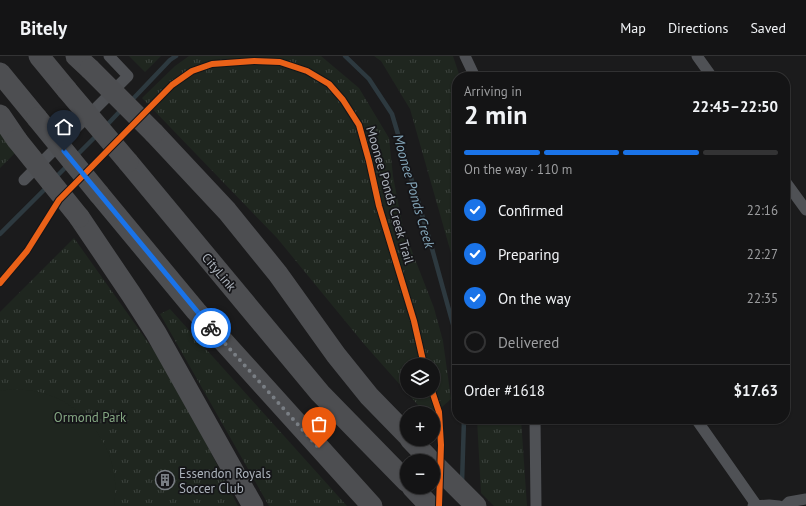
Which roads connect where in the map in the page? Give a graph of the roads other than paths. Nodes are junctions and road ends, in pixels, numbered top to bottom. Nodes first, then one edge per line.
1 (39, 56) edge
2 (109, 56) edge
3 (465, 56) edge
4 (470, 56) edge
5 (697, 56) edge
6 (83, 62) edge
7 (473, 72) edge
8 (473, 72) edge
9 (708, 72) edge
10 (0, 73) edge
11 (0, 115) edge
12 (24, 180) dead end
13 (790, 188) edge
14 (806, 210) edge
15 (535, 424) edge
16 (699, 424) edge
17 (400, 428) edge
18 (417, 446) edge
19 (424, 454) edge
20 (440, 470) edge
21 (400, 475) edge
22 (419, 494) edge
23 (806, 499) edge
24 (253, 506) edge
25 (372, 506) edge
26 (430, 506) edge
27 (476, 506) edge
28 (536, 506) edge
29 (756, 506) edge
30 (779, 506) edge
31 (785, 506) edge

1 - 21 highway, CityLink, bridge
2 - 12 street
3 - 7 street
4 - 8 street
5 - 9 street
6 - 17 highway, bridge
10 - 25 highway, bridge
11 - 24 highway, bridge
13 - 14 street
15 - 28 street
16 - 29 street
18 - 19 highway
20 - 27 highway
22 - 26 highway
23 - 31 street
29 - 30 street

